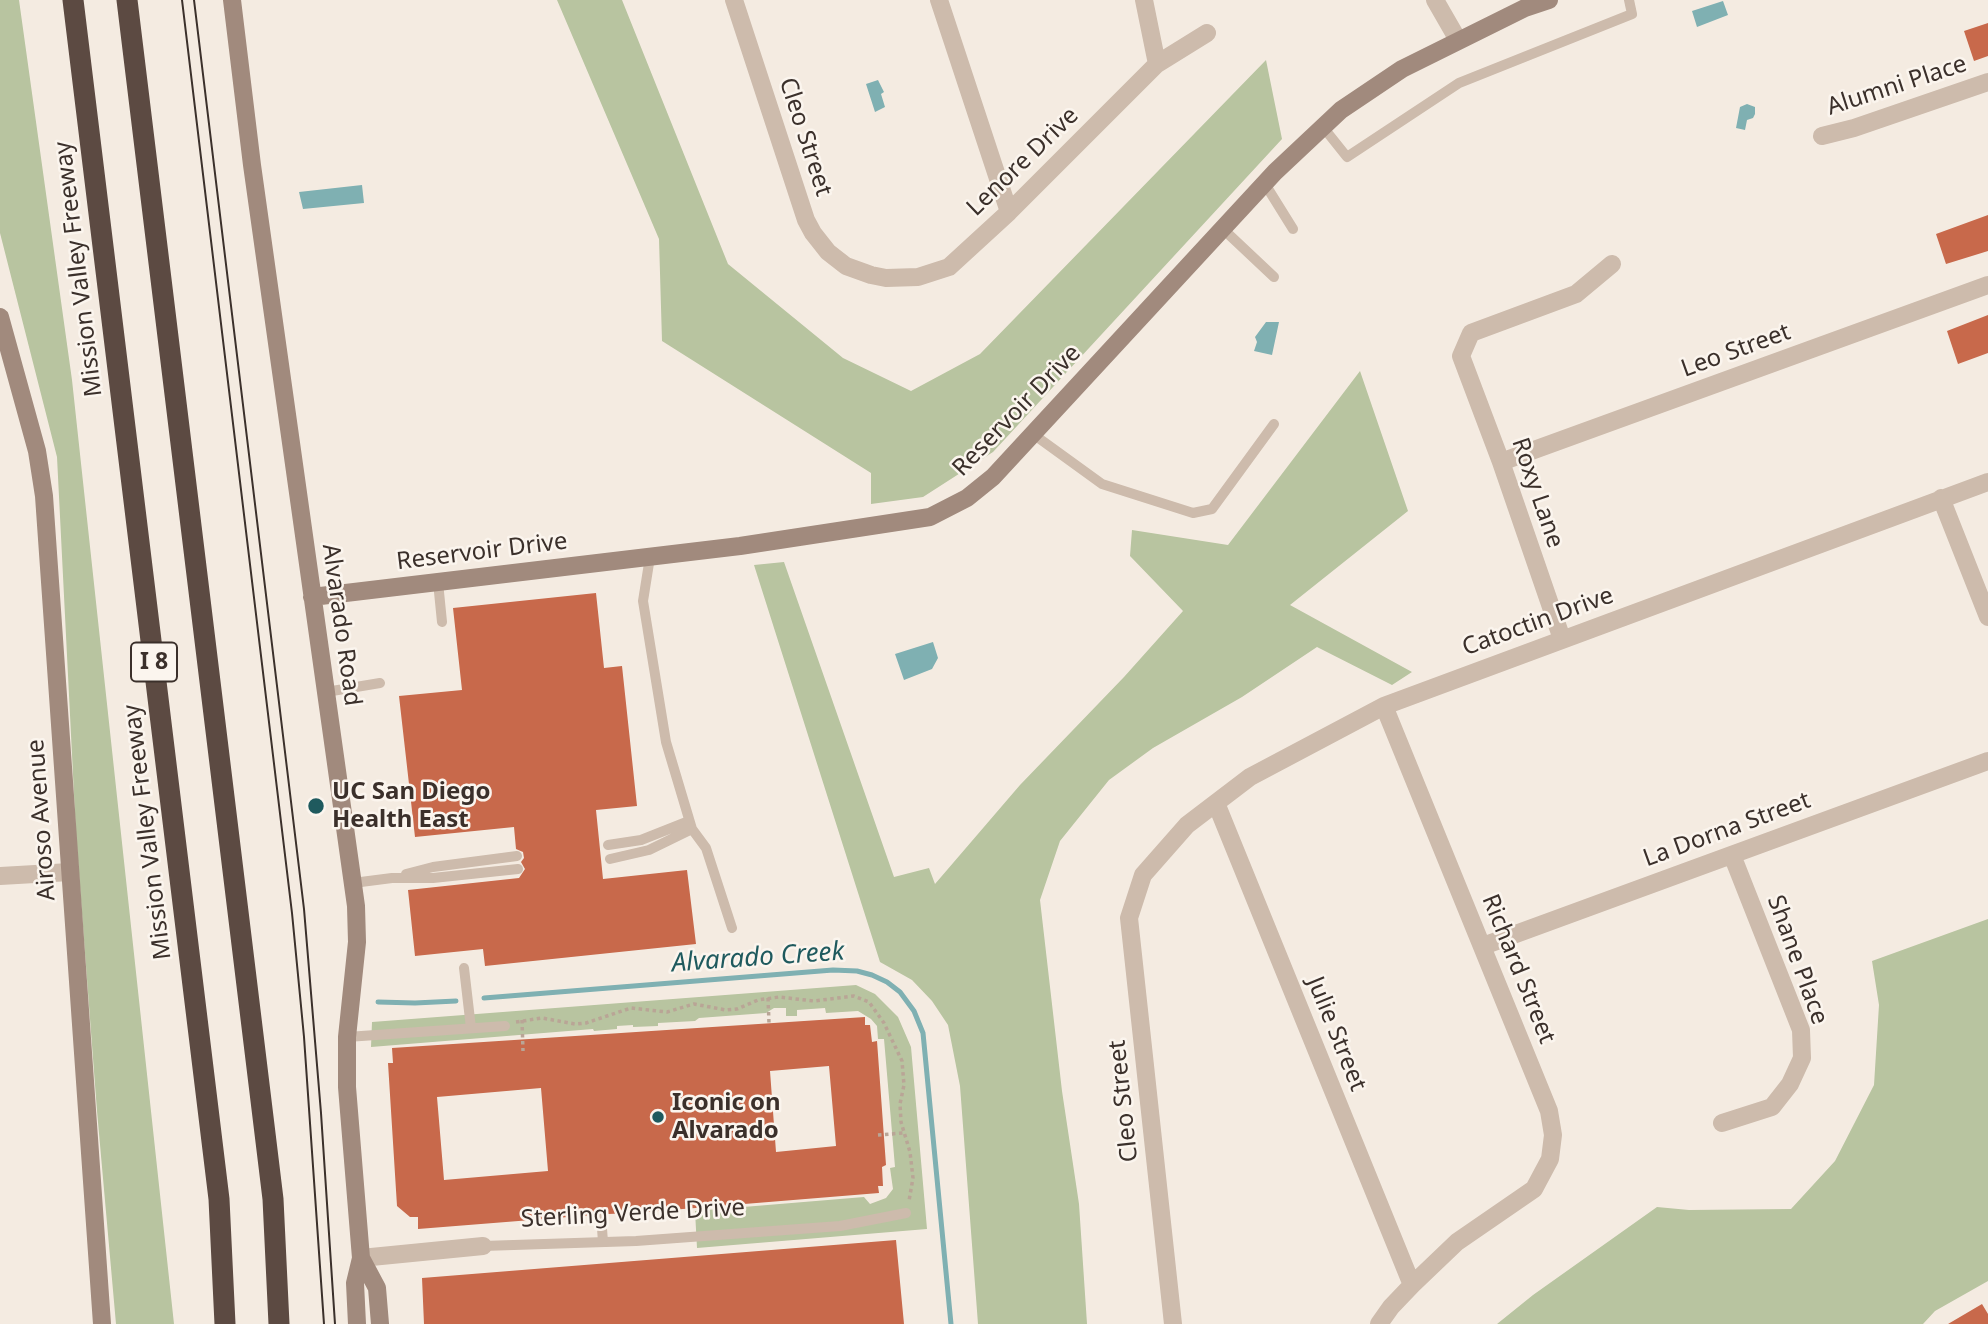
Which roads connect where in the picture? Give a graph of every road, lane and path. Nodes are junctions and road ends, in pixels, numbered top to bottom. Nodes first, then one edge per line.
1 (73, 0) edge
2 (127, 0) edge
3 (232, 0) edge
4 (734, 0) edge
5 (939, 0) edge
6 (1144, 0) edge
7 (1436, 0) edge
8 (1629, 0) edge
9 (1545, 1) edge
10 (1207, 33) dead end
11 (1458, 40) junction
12 (1157, 64) junction
13 (1988, 82) edge
14 (1323, 127) junction
15 (1822, 136) dead end
16 (1265, 184) junction
17 (1009, 212) junction
18 (1223, 229) junction
19 (1293, 229) dead end
20 (1612, 264) dead end
21 (856, 271) joint
22 (1274, 277) dead end
23 (1988, 285) edge
24 (0, 317) edge
25 (1274, 424) dead end
26 (1033, 434) junction
27 (1501, 462) junction
28 (1988, 482) edge
29 (1941, 498) junction
30 (650, 556) junction
31 (438, 582) junction
32 (312, 597) junction
33 (1988, 617) edge
34 (442, 622) dead end
35 (1562, 639) junction
36 (380, 683) dead end
37 (326, 692) junction
38 (1384, 706) junction
39 (1988, 761) edge
40 (1216, 803) junction
41 (691, 825) junction
42 (608, 845) dead end
43 (1732, 855) junction
44 (517, 856) dead end
45 (610, 859) dead end
46 (519, 869) dead end
47 (70, 872) junction
48 (1143, 874) joint
49 (0, 876) edge
50 (392, 878) junction
51 (353, 883) junction
52 (732, 928) dead end
53 (1483, 946) junction
54 (464, 968) dead end
55 (768, 998) junction
56 (522, 1020) junction
57 (769, 1023) dead end
58 (505, 1026) joint
59 (471, 1028) junction
60 (347, 1037) junction
61 (523, 1051) dead end
62 (1722, 1123) dead end
63 (903, 1133) junction
64 (878, 1135) dead end
65 (906, 1213) joint
66 (601, 1215) dead end
67 (603, 1242) junction
68 (483, 1246) joint
69 (361, 1258) junction
70 (1412, 1285) junction
71 (102, 1324) edge
72 (225, 1324) edge
73 (279, 1324) edge
74 (357, 1324) edge
75 (380, 1324) edge
76 (1173, 1324) edge
77 (1379, 1324) edge

1 - 72 highway, Mission Valley Freeway / I 8
2 - 73 highway, I 8
3 - 32 street, Alvarado Road
4 - 21 street, Cleo Street
5 - 17 street
6 - 12 street
7 - 11 street
8 - 14 lane
9 - 11 street, Reservoir Drive
10 - 12 street, Lenore Drive
11 - 14 street, Reservoir Drive
12 - 17 street, Lenore Drive
13 - 15 street, Alumni Place
14 - 16 street, Reservoir Drive
16 - 18 street, Reservoir Drive
16 - 19 lane
17 - 21 street, Lenore Drive
18 - 22 lane
18 - 26 street, Reservoir Drive
20 - 27 street, Roxy Lane
23 - 27 street, Leo Street
24 - 47 street, Airoso Avenue
25 - 26 lane
26 - 30 street, Reservoir Drive
27 - 35 street, Roxy Lane
28 - 29 street, Catoctin Drive
29 - 33 street
29 - 35 street, Catoctin Drive
30 - 31 street, Reservoir Drive
30 - 41 lane
31 - 32 street, Reservoir Drive
31 - 34 lane
32 - 37 street, Alvarado Road
35 - 38 street, Catoctin Drive
36 - 37 lane
37 - 51 street, Alvarado Road
38 - 40 street, Catoctin Drive
38 - 53 street, Richard Street
39 - 43 street, La Dorna Street
40 - 48 street, Catoctin Drive
40 - 70 street, Julie Street
41 - 42 lane
41 - 45 lane
41 - 52 lane
43 - 53 street, La Dorna Street
43 - 62 street, Shane Place
44 - 50 lane
46 - 50 lane
47 - 49 street
47 - 71 street, Airoso Avenue
48 - 76 street, Cleo Street
50 - 51 lane
51 - 60 street, Alvarado Road
53 - 70 street, Richard Street
54 - 59 lane
55 - 56 path
55 - 57 path
55 - 63 path
56 - 58 path
56 - 61 path
58 - 59 lane
59 - 60 lane
60 - 69 street, Alvarado Road
63 - 64 path
63 - 65 path
65 - 67 lane, Sterling Verde Drive
66 - 67 lane
67 - 68 lane, Sterling Verde Drive
68 - 69 street, Sterling Verde Drive
69 - 74 street, Alvarado Road
69 - 75 street, Alvarado Road
70 - 77 street, Richard Street

